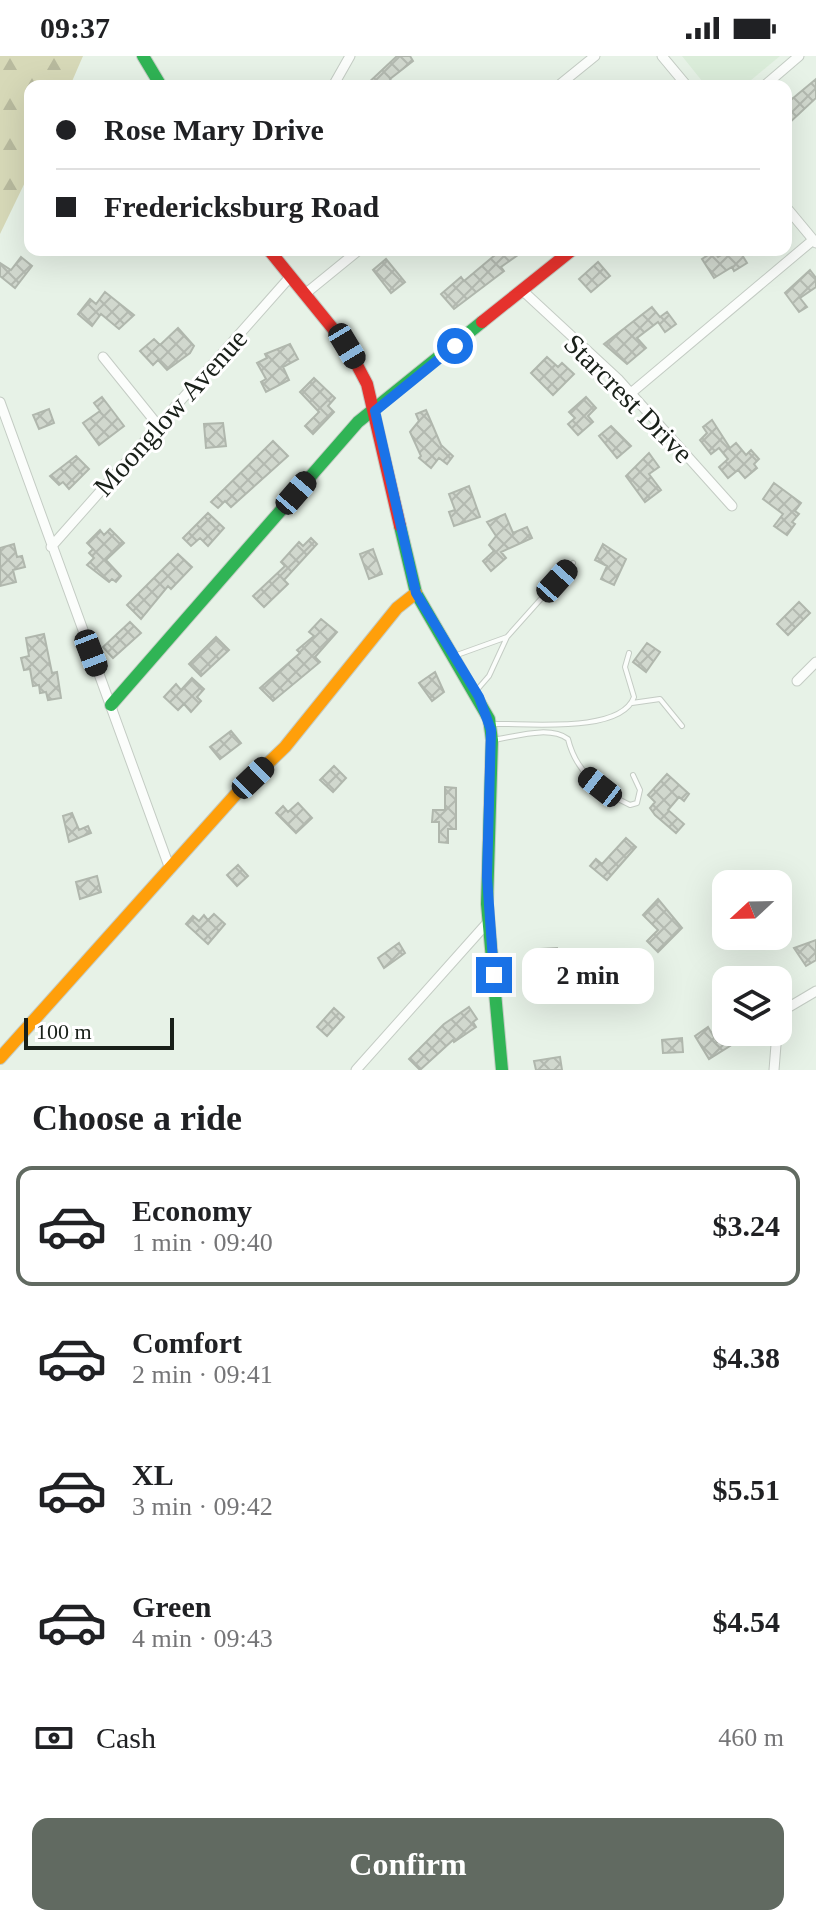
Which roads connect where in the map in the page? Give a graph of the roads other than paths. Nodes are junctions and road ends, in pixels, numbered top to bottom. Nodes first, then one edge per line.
1 (143, 56) edge
2 (350, 56) edge
3 (595, 56) edge
4 (662, 56) edge
5 (799, 56) edge
6 (157, 80) edge
7 (336, 80) edge
8 (565, 80) edge
9 (682, 80) edge
10 (771, 80) edge
11 (792, 214) edge
12 (815, 241) edge
13 (274, 256) edge
14 (352, 256) edge
15 (565, 256) edge
16 (290, 277) junction
17 (523, 291) junction
18 (305, 294) junction
19 (103, 357) dead end
20 (631, 393) junction
21 (0, 402) edge
22 (375, 411) junction
23 (157, 424) junction
24 (732, 506) dead end
25 (51, 547) junction
26 (573, 563) dead end
27 (416, 593) junction
28 (507, 637) junction
29 (629, 653) dead end
30 (454, 656) junction
31 (816, 662) edge
32 (797, 681) dead end
33 (476, 691) junction
34 (632, 703) junction
35 (111, 705) junction
36 (490, 724) junction
37 (682, 726) dead end
38 (492, 740) junction
39 (633, 775) dead end
40 (170, 869) junction
41 (488, 922) junction
42 (816, 991) edge
43 (792, 1005) edge
44 (776, 1046) edge
45 (0, 1058) edge
46 (356, 1070) edge
47 (502, 1070) edge
48 (774, 1070) edge

1 - 6 street
2 - 7 street
3 - 8 street
4 - 9 street
5 - 10 street
11 - 12 street
12 - 20 street
13 - 16 street
14 - 18 street
15 - 17 street
16 - 18 street
16 - 23 street, Moonglow Avenue
17 - 20 street, Starcrest Drive
17 - 22 street
18 - 22 street
19 - 23 street
20 - 24 street, Starcrest Drive
21 - 25 street
22 - 27 street
22 - 35 street
23 - 25 street, Moonglow Avenue
25 - 35 street
26 - 28 lane
27 - 30 street
27 - 40 street
28 - 30 lane
28 - 33 lane
29 - 34 lane
30 - 33 street
31 - 32 street
33 - 36 street
34 - 36 lane
34 - 37 lane
35 - 40 street
36 - 38 street
38 - 39 lane
38 - 41 street
40 - 45 street
41 - 46 street
41 - 47 street
42 - 43 street
44 - 48 street

